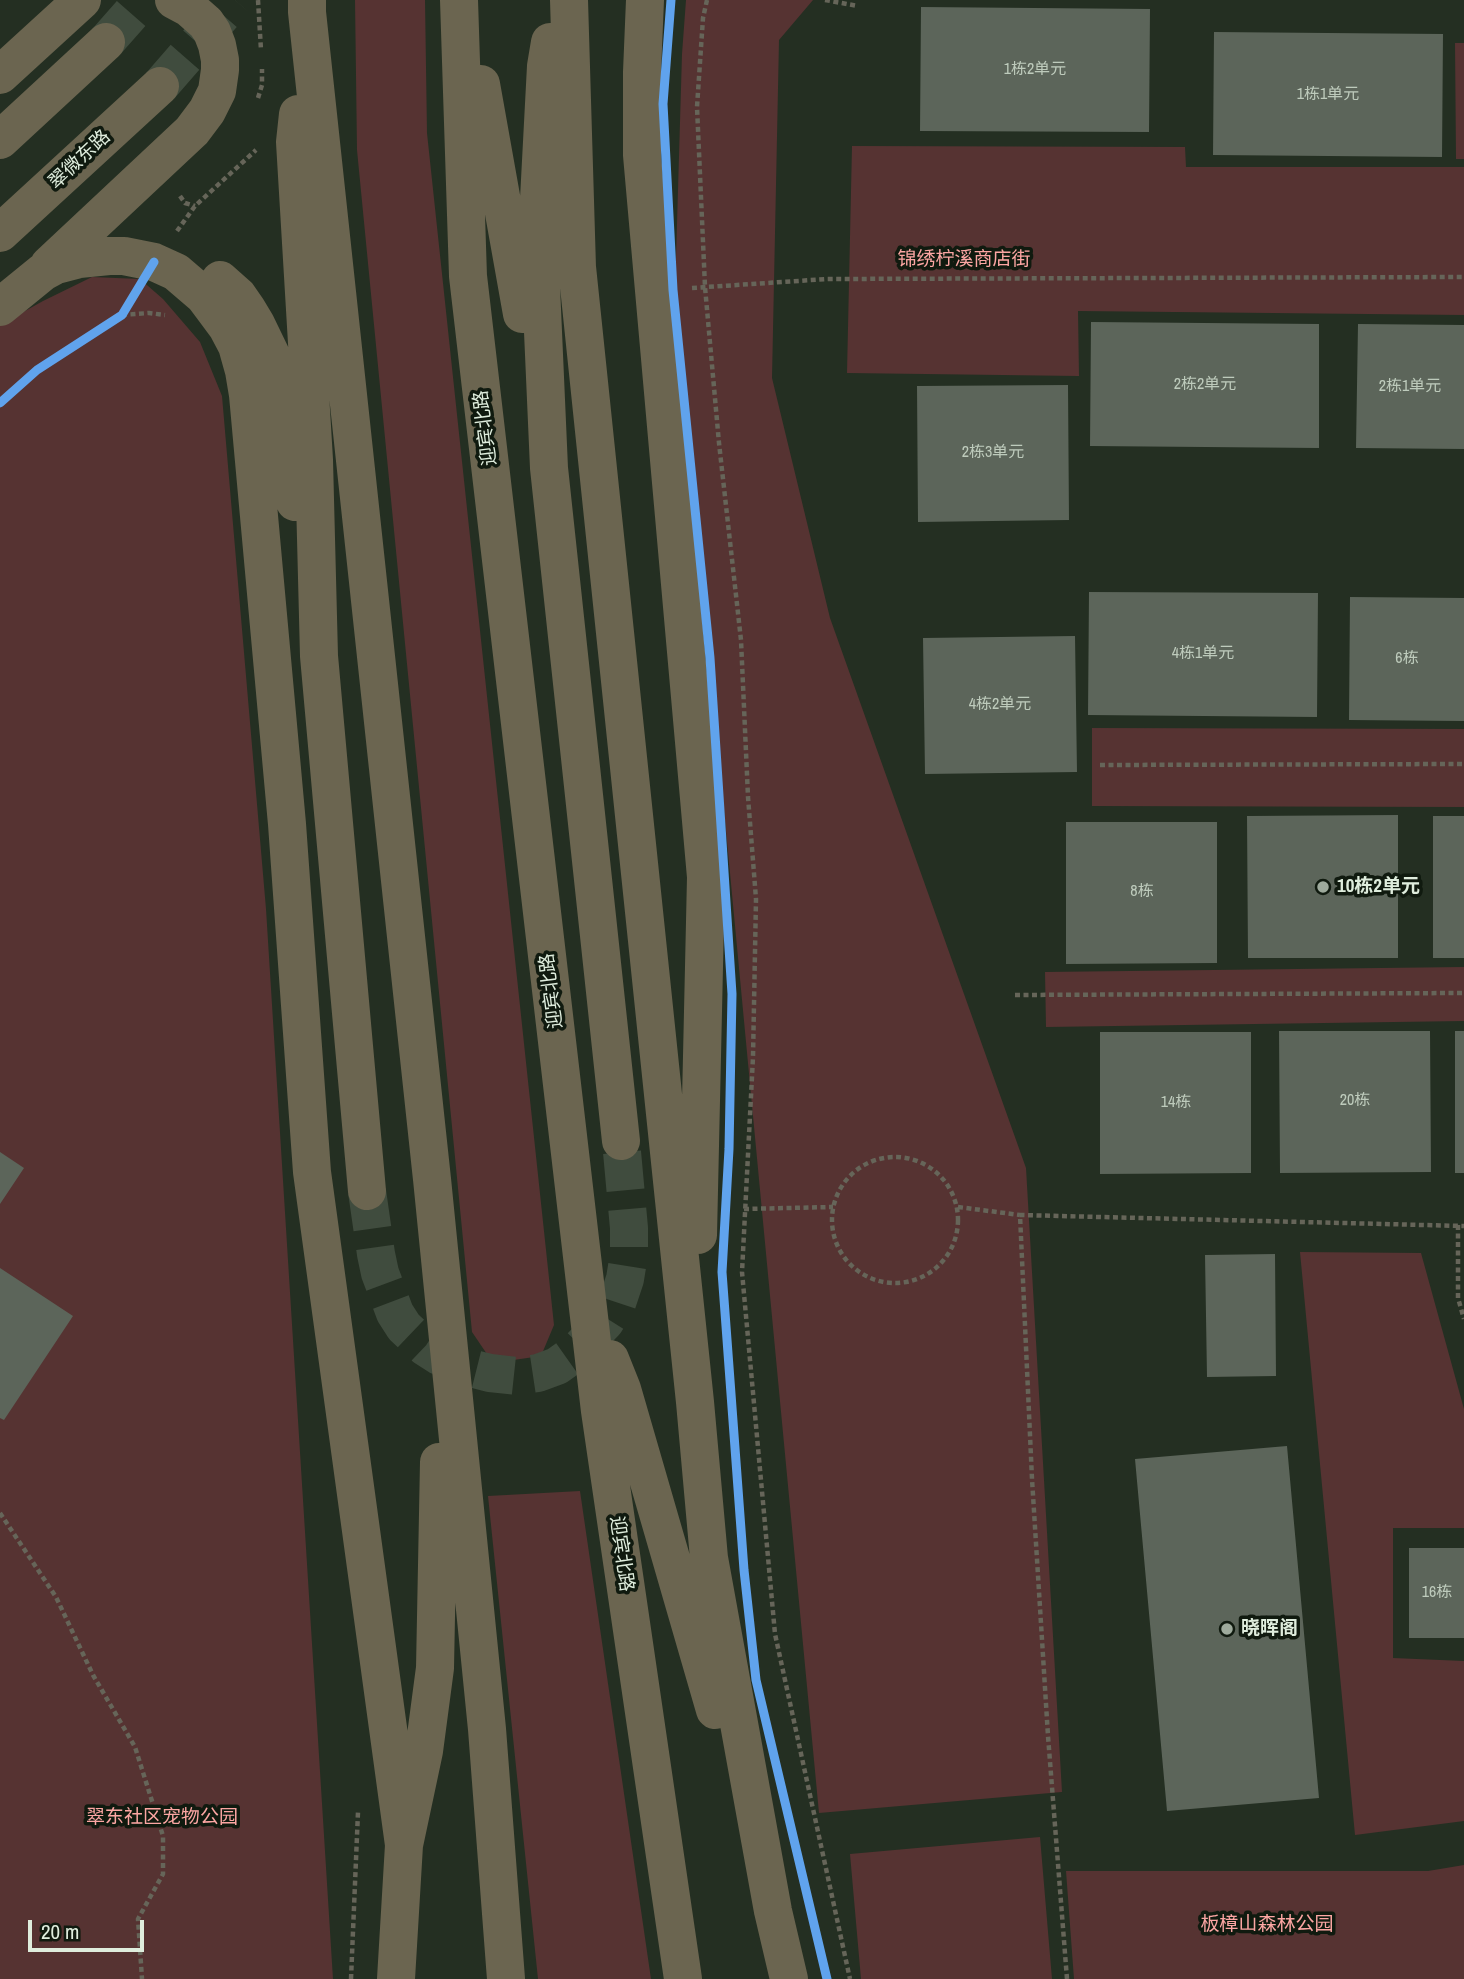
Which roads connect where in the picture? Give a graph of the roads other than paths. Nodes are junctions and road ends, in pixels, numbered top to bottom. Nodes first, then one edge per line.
1 (82, 0) edge
2 (174, 0) edge
3 (459, 0) edge
4 (466, 0) edge
5 (557, 0) edge
6 (569, 0) edge
7 (645, 0) edge
8 (307, 4) edge
9 (106, 42) tunnel mouth
10 (0, 75) edge
11 (160, 86) tunnel mouth
12 (0, 140) edge
13 (0, 233) edge
14 (154, 262) junction
15 (43, 272) junction
16 (0, 307) edge
17 (549, 468) junction
18 (319, 656) junction
19 (422, 1072) junction
20 (621, 1142) tunnel mouth
21 (367, 1191) tunnel mouth
22 (588, 1305) junction
23 (695, 1402) junction
24 (404, 1844) junction
25 (774, 1910) junction
26 (396, 1979) edge
27 (506, 1979) edge
28 (683, 1979) edge
29 (789, 1979) edge

1 - 10 main road
2 - 15 main road
3 - 22 main road, 迎宾北路
4 - 17 main road
5 - 17 main road
6 - 23 main road
7 - 23 main road
8 - 18 main road
8 - 19 main road
9 - 12 main road
11 - 13 main road, 翠微东路
14 - 15 main road
14 - 18 main road
14 - 24 main road
15 - 16 main road
17 - 20 main road
18 - 21 main road
19 - 24 main road
19 - 27 main road
22 - 25 main road
22 - 28 main road, 迎宾北路
23 - 25 main road
24 - 26 main road
25 - 29 main road

